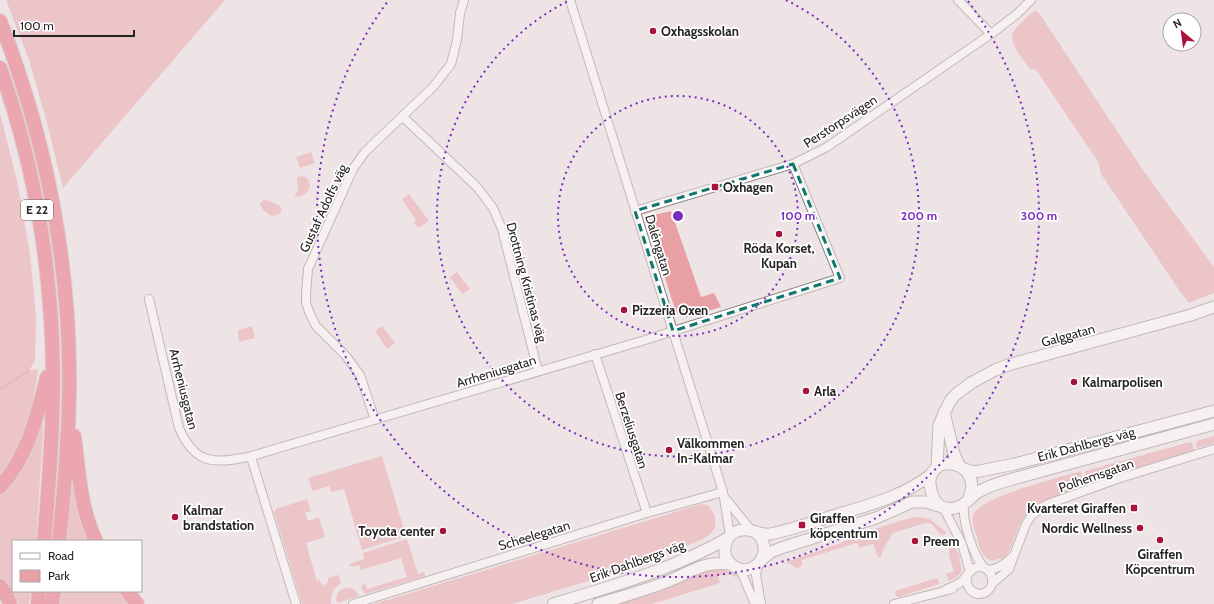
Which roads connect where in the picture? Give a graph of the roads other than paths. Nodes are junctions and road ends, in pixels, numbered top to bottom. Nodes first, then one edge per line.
1 (464, 0) edge
2 (570, 0) edge
3 (958, 0) edge
4 (1031, 0) edge
5 (0, 21) edge
6 (990, 34) junction
7 (0, 68) edge
8 (403, 117) junction
9 (793, 164) junction
10 (635, 211) junction
11 (149, 299) dead end
12 (1214, 307) edge
13 (673, 331) junction
14 (595, 354) junction
15 (52, 357) junction
16 (538, 371) junction
17 (69, 399) junction
18 (1214, 411) edge
19 (944, 412) junction
20 (375, 420) junction
21 (1214, 424) edge
22 (1214, 449) edge
23 (251, 457) junction
24 (962, 467) junction
25 (934, 471) junction
26 (0, 487) edge
27 (724, 494) junction
28 (966, 502) junction
29 (941, 506) junction
30 (647, 513) junction
31 (754, 532) junction
32 (729, 536) junction
33 (44, 540) edge
34 (59, 540) edge
35 (96, 540) edge
36 (1013, 557) junction
37 (760, 562) junction
38 (735, 566) junction
39 (986, 569) junction
40 (968, 574) junction
41 (993, 583) junction
42 (0, 586) edge
43 (947, 589) junction
44 (970, 590) junction
45 (39, 592) edge
46 (54, 592) edge
47 (128, 592) edge
48 (10, 604) edge
49 (38, 604) edge
50 (52, 604) edge
51 (137, 604) edge
52 (296, 604) edge
53 (353, 604) edge
54 (553, 604) edge
55 (598, 604) edge
56 (755, 604) edge
57 (761, 604) edge
58 (894, 604) edge

1 - 8 street, Gustaf Adolfs väg
2 - 10 street, Daléngatan
3 - 6 street
4 - 6 street, Perstorpsvägen
5 - 17 highway, E 22
6 - 9 street, Perstorpsvägen
7 - 15 highway, E 22
8 - 16 street, Drottning Kristinas väg
8 - 20 street, Gustaf Adolfs väg
9 - 10 street, Perstorpsvägen
9 - 13 street, Arrheniusgatan
10 - 13 street, Daléngatan
11 - 23 street, Arrheniusgatan
12 - 19 main road, Galggatan
13 - 14 street, Arrheniusgatan
13 - 27 street, Daléngatan
14 - 16 street, Arrheniusgatan
14 - 30 street, Berzeliusgatan
15 - 26 highway
15 - 33 highway, E 22
16 - 20 street, Arrheniusgatan
17 - 34 highway, E 22
17 - 35 highway
18 - 24 main road, Erik Dahlbergs väg
19 - 24 main road
19 - 25 main road, Galggatan
20 - 23 street, Arrheniusgatan
21 - 28 main road, Erik Dahlbergs väg
22 - 36 street, Polhemsgatan
23 - 52 street
24 - 25 main road, Erik Dahlbergs väg
24 - 28 main road
25 - 29 main road
25 - 31 main road, Erik Dahlbergs väg
27 - 30 street, Scheelegatan
27 - 31 street, Daléngatan
27 - 32 street, Daléngatan
28 - 29 main road, Erik Dahlbergs väg
28 - 39 street
29 - 37 main road, Erik Dahlbergs väg
29 - 40 street
30 - 53 street, Scheelegatan
31 - 32 main road, Erik Dahlbergs väg
31 - 37 main road
32 - 38 main road
32 - 54 main road, Erik Dahlbergs väg
36 - 39 street
36 - 41 street, Polhemsgatan
37 - 38 main road, Erik Dahlbergs väg
37 - 57 street
38 - 55 main road, Erik Dahlbergs väg
38 - 56 street
39 - 40 street
39 - 41 street
40 - 43 street
40 - 44 street
41 - 44 street
42 - 48 highway
43 - 44 street
43 - 58 street
45 - 49 highway
46 - 50 highway
47 - 51 highway

